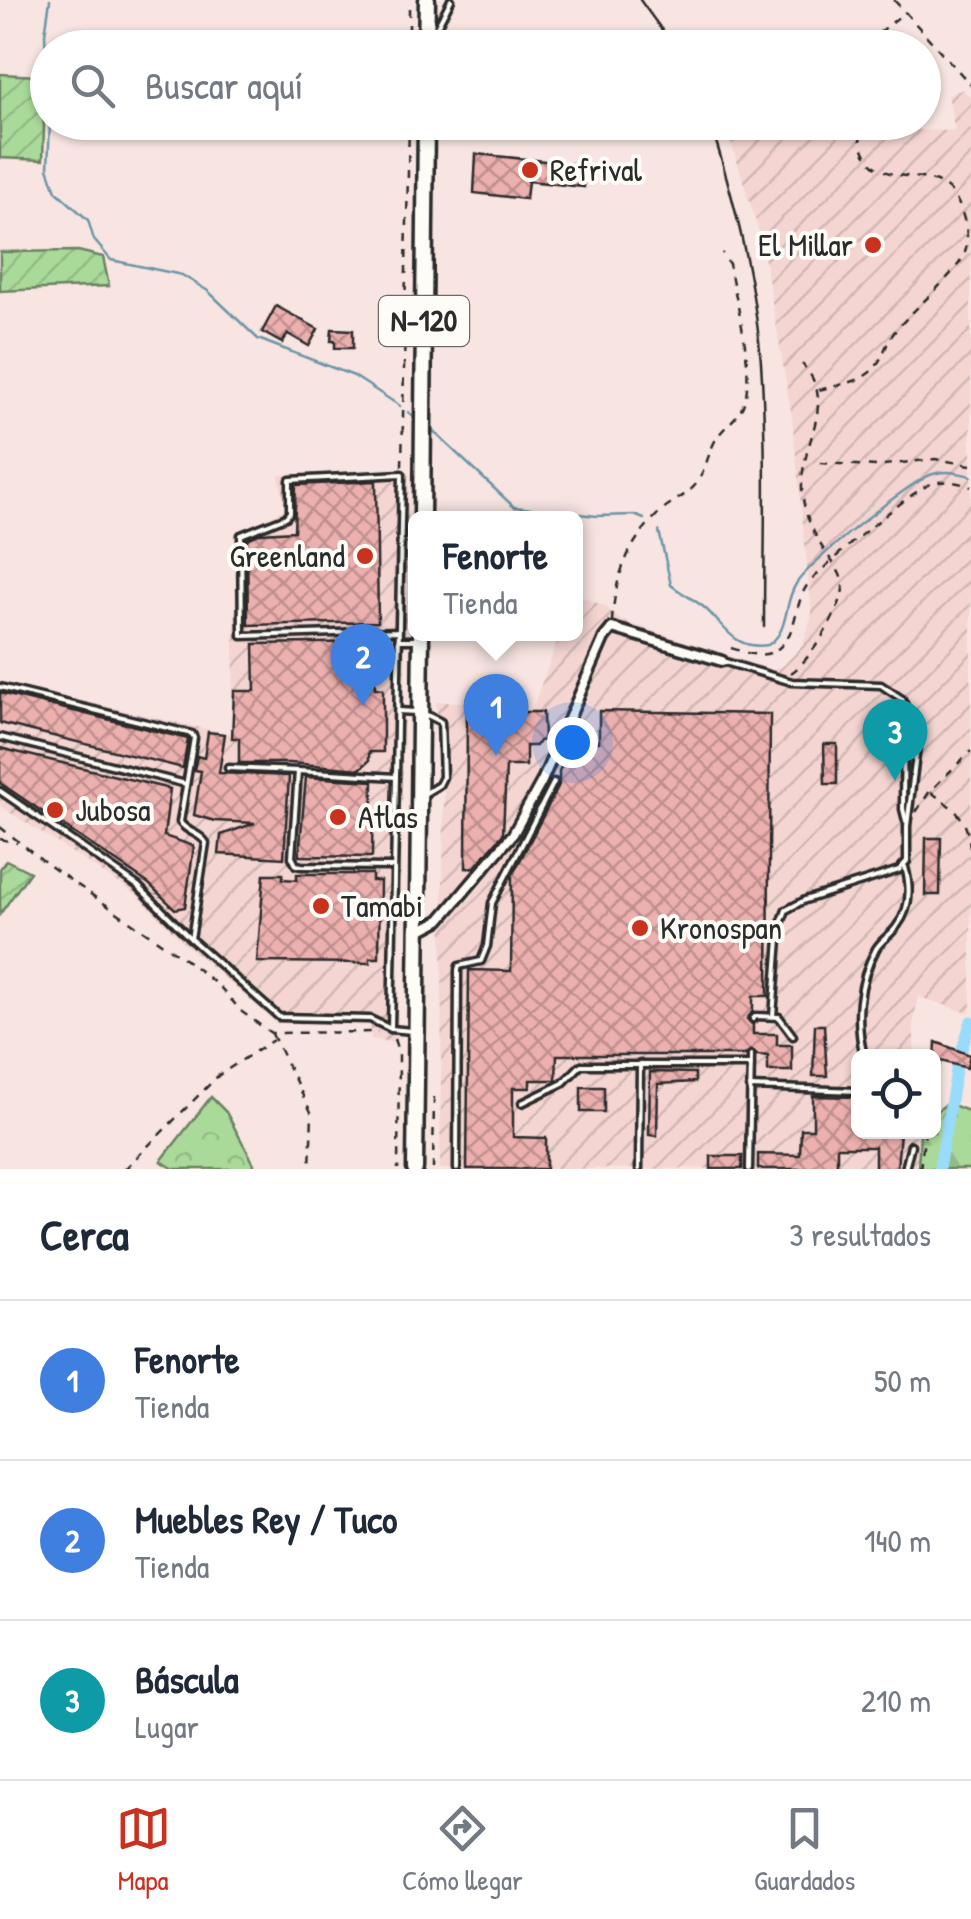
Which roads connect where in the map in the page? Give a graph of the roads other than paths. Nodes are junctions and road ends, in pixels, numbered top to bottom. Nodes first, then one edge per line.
1 (426, 0) edge
2 (451, 0) edge
3 (426, 30) edge
4 (435, 30) edge
5 (426, 140) edge
6 (422, 511) edge
7 (398, 631) junction
8 (408, 639) edge
9 (398, 640) junction
10 (421, 641) edge
11 (722, 661) joint
12 (0, 687) edge
13 (905, 704) junction
14 (398, 711) junction
15 (420, 712) junction
16 (0, 737) edge
17 (228, 768) dead end
18 (298, 771) junction
19 (396, 777) junction
20 (554, 782) dead end
21 (186, 784) junction
22 (0, 791) edge
23 (420, 796) junction
24 (907, 826) junction
25 (904, 864) junction
26 (394, 867) junction
27 (419, 930) junction
28 (191, 939) junction
29 (773, 1016) junction
30 (753, 1019) dead end
31 (391, 1029) junction
32 (417, 1031) junction
33 (793, 1036) dead end
34 (863, 1049) edge
35 (751, 1055) dead end
36 (640, 1064) junction
37 (750, 1065) junction
38 (750, 1087) junction
39 (851, 1091) edge
40 (522, 1102) dead end
41 (911, 1145) dead end
42 (415, 1169) edge
43 (457, 1169) edge
44 (639, 1169) edge
45 (749, 1169) edge
46 (904, 1169) edge

1 - 3 highway
2 - 4 lane
5 - 6 highway, N-120
7 - 7 lane
7 - 9 lane
8 - 9 lane
9 - 14 lane
10 - 15 highway
11 - 13 lane
11 - 27 street
12 - 21 lane
13 - 24 lane
13 - 24 lane
14 - 15 lane
14 - 19 lane
15 - 23 highway
15 - 23 lane
16 - 21 lane
17 - 18 lane
18 - 19 lane
18 - 26 lane
19 - 26 lane
20 - 43 lane
21 - 28 lane
22 - 28 lane
23 - 27 highway
24 - 25 lane
25 - 29 lane
25 - 34 lane
26 - 31 lane
27 - 32 highway
28 - 31 lane
29 - 30 lane
29 - 33 lane
31 - 32 lane
32 - 42 highway
35 - 37 lane
36 - 37 lane
36 - 40 lane
36 - 44 lane
37 - 38 lane
38 - 39 lane
38 - 45 lane
41 - 46 lane

